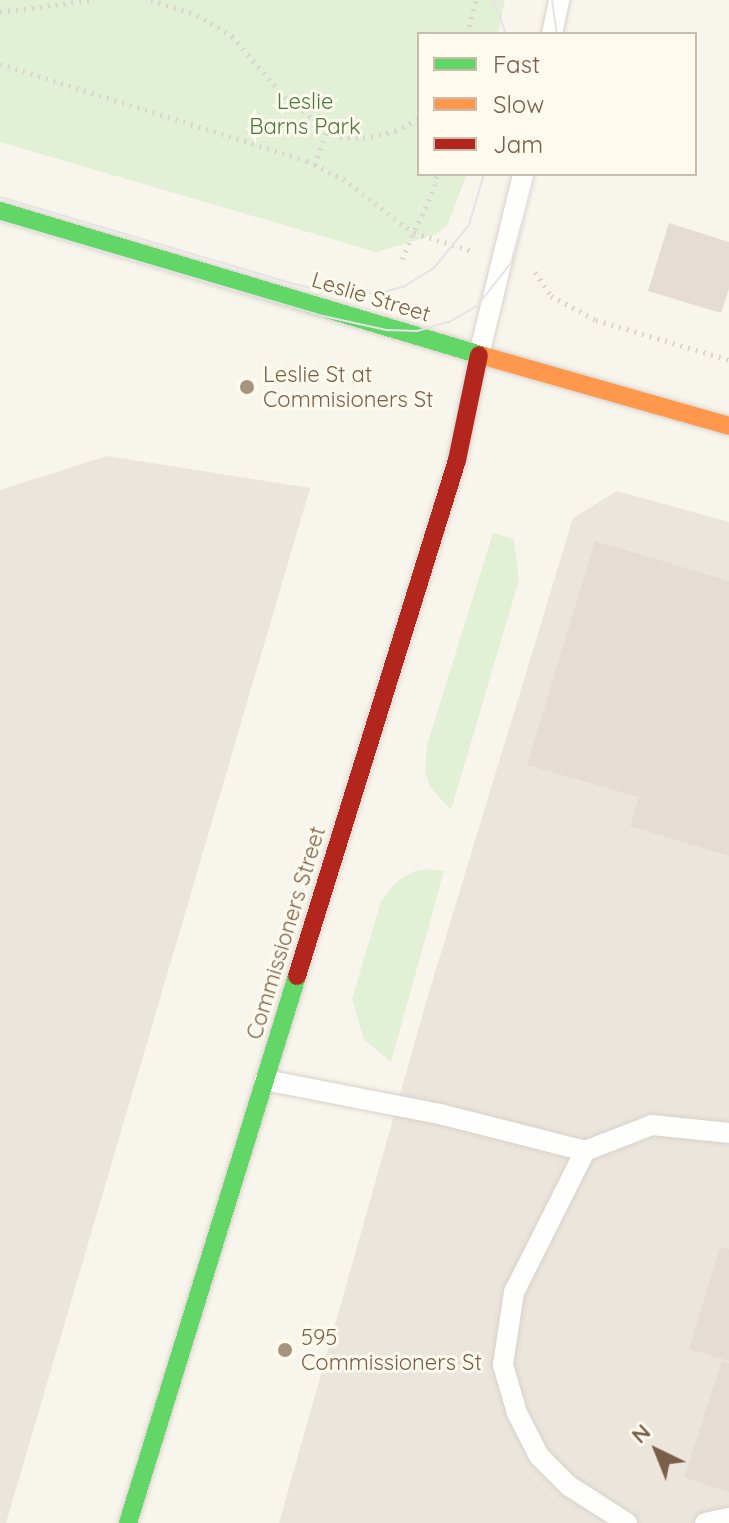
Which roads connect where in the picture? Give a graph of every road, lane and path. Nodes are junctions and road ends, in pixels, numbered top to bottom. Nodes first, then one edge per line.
1 (91, 0) edge
2 (151, 0) edge
3 (476, 0) edge
4 (559, 0) edge
5 (0, 12) edge
6 (468, 32) edge
7 (552, 32) edge
8 (0, 64) edge
9 (417, 120) edge
10 (327, 131) junction
11 (315, 165) junction
12 (436, 176) edge
13 (523, 176) edge
14 (0, 211) edge
15 (414, 233) junction
16 (402, 259) dead end
17 (534, 271) dead end
18 (479, 355) junction
19 (729, 360) edge
20 (729, 426) edge
21 (265, 1080) junction
22 (729, 1133) edge
23 (585, 1151) junction
24 (729, 1518) edge
25 (128, 1523) edge
26 (627, 1523) edge
27 (705, 1523) edge

1 - 5 path
2 - 10 path
3 - 6 path
4 - 7 lane
8 - 11 path
9 - 10 path
10 - 11 path
11 - 15 path
12 - 15 path
13 - 18 lane
14 - 18 street, Leslie Street
15 - 16 path
17 - 19 path
18 - 20 street, Leslie Street
18 - 21 street, Commissioners Street
21 - 23 lane
21 - 25 street, Commissioners Street
22 - 23 lane
23 - 26 lane
24 - 27 lane

